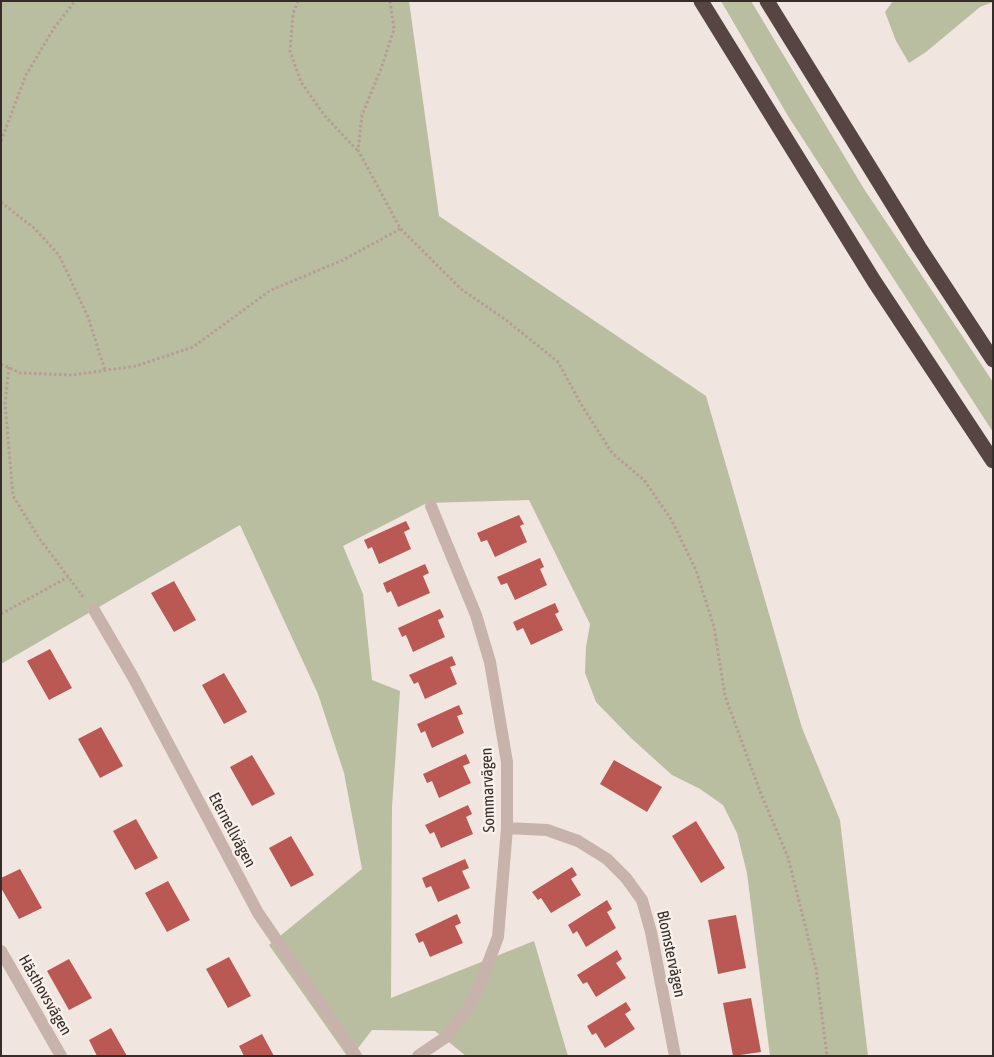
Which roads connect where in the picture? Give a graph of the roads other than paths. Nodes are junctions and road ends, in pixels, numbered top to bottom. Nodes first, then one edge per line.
1 (701, 1) edge
2 (767, 1) edge
3 (993, 360) edge
4 (993, 461) edge
5 (431, 506) dead end
6 (94, 610) road end
7 (507, 828) junction
8 (1, 951) edge
9 (61, 1056) edge
10 (356, 1056) edge
11 (418, 1056) edge
12 (675, 1056) edge

1 - 4 highway
2 - 3 highway
5 - 7 street, Sommarvägen
6 - 10 street, Eternellvägen
7 - 11 street, Sommarvägen
7 - 12 street, Blomstervägen
8 - 9 street, Hästhovsvägen

